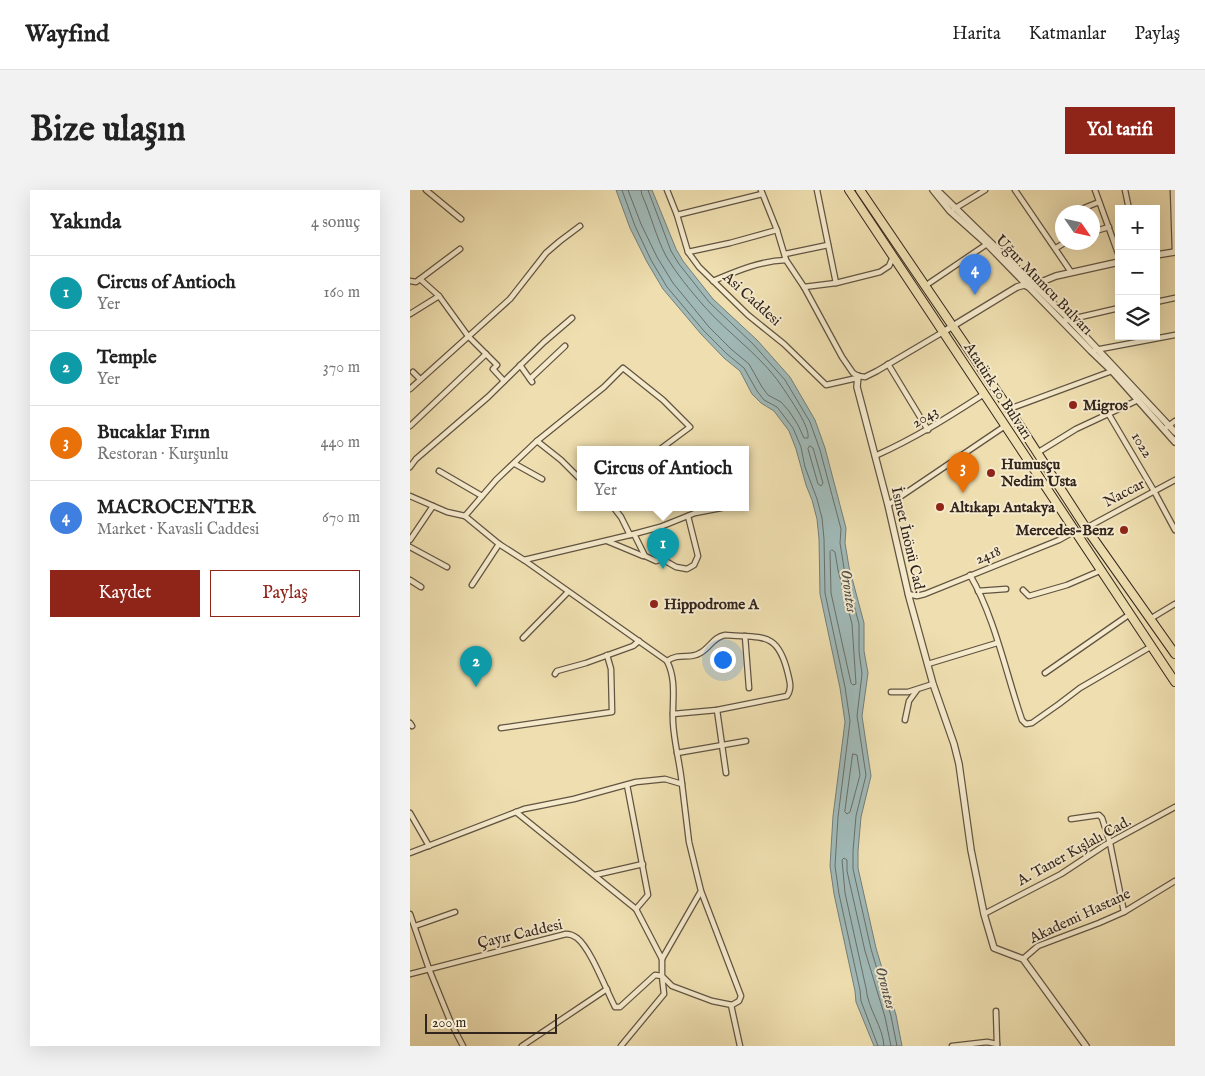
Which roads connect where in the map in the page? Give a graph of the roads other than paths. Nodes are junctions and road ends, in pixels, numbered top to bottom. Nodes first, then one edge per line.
1 (426, 190) edge
2 (667, 190) edge
3 (817, 190) edge
4 (849, 190) edge
5 (860, 190) edge
6 (933, 190) edge
7 (937, 190) edge
8 (985, 190) edge
9 (1015, 190) edge
10 (1095, 190) edge
11 (1125, 190) edge
12 (1173, 190) edge
13 (761, 192) edge
14 (1099, 202) junction
15 (1092, 205) edge
16 (1128, 205) edge
17 (953, 209) junction
18 (677, 215) junction
19 (461, 219) dead end
20 (580, 226) dead end
21 (1109, 227) junction
22 (777, 230) junction
23 (1100, 230) edge
24 (987, 244) junction
25 (828, 245) junction
26 (1055, 247) edge
27 (460, 249) dead end
28 (1057, 250) edge
29 (1117, 250) edge
30 (688, 252) junction
31 (1175, 252) edge
32 (1160, 254) edge
33 (786, 257) junction
34 (893, 257) junction
35 (1115, 263) edge
36 (1071, 272) junction
37 (420, 279) junction
38 (410, 281) edge
39 (713, 281) junction
40 (836, 282) junction
41 (925, 286) junction
42 (1032, 286) junction
43 (804, 287) junction
44 (439, 296) junction
45 (1175, 298) edge
46 (1160, 301) edge
47 (1115, 309) edge
48 (410, 314) edge
49 (572, 318) dead end
50 (1066, 321) junction
51 (952, 325) junction
52 (943, 332) junction
53 (1175, 335) edge
54 (468, 336) junction
55 (565, 346) dead end
56 (1098, 350) junction
57 (1091, 351) junction
58 (486, 354) junction
59 (888, 364) junction
60 (520, 365) junction
61 (1112, 370) junction
62 (413, 372) dead end
63 (857, 377) junction
64 (420, 379) junction
65 (504, 381) junction
66 (410, 389) edge
67 (984, 394) junction
68 (1138, 400) junction
69 (1009, 409) junction
70 (1108, 413) junction
71 (1175, 421) edge
72 (410, 426) edge
73 (1005, 426) junction
74 (1166, 428) junction
75 (928, 430) junction
76 (1175, 432) edge
77 (537, 441) junction
78 (1175, 442) edge
79 (664, 446) edge
80 (1037, 453) junction
81 (875, 456) junction
82 (515, 464) junction
83 (410, 467) edge
84 (438, 471) dead end
85 (577, 476) edge
86 (542, 479) dead end
87 (1175, 480) edge
88 (1154, 491) junction
89 (410, 496) edge
90 (482, 496) junction
91 (888, 505) junction
92 (433, 506) junction
93 (617, 511) edge
94 (709, 511) edge
95 (464, 516) junction
96 (688, 516) junction
97 (1086, 528) junction
98 (1175, 530) edge
99 (1075, 531) junction
100 (632, 534) junction
101 (410, 540) edge
102 (606, 540) junction
103 (499, 544) junction
104 (410, 547) edge
105 (645, 556) junction
106 (524, 560) junction
107 (447, 567) dead end
108 (1102, 570) junction
109 (970, 575) junction
110 (410, 580) edge
111 (472, 585) dead end
112 (421, 587) dead end
113 (1006, 589) dead end
114 (1022, 590) dead end
115 (978, 591) junction
116 (568, 592) junction
117 (908, 594) junction
118 (1175, 604) edge
119 (1130, 614) junction
120 (1150, 619) junction
121 (745, 636) junction
122 (523, 638) dead end
123 (639, 641) junction
124 (997, 643) junction
125 (1152, 646) junction
126 (1175, 654) edge
127 (607, 655) junction
128 (667, 661) junction
129 (928, 664) junction
130 (1045, 673) dead end
131 (555, 674) dead end
132 (1175, 682) edge
133 (933, 684) junction
134 (749, 688) dead end
135 (917, 689) junction
136 (890, 692) dead end
137 (717, 710) junction
138 (673, 714) junction
139 (905, 720) dead end
140 (501, 728) dead end
141 (746, 741) dead end
142 (722, 746) junction
143 (678, 754) junction
144 (726, 773) dead end
145 (682, 784) junction
146 (627, 785) junction
147 (1175, 807) edge
148 (516, 812) junction
149 (410, 813) edge
150 (1071, 819) dead end
151 (1110, 843) junction
152 (429, 846) junction
153 (410, 853) edge
154 (643, 864) junction
155 (595, 875) junction
156 (1175, 881) edge
157 (701, 892) junction
158 (636, 909) junction
159 (455, 912) dead end
160 (1124, 912) junction
161 (984, 914) junction
162 (410, 915) edge
163 (415, 926) junction
164 (662, 959) junction
165 (1023, 959) junction
166 (429, 969) junction
167 (410, 974) edge
168 (662, 976) junction
169 (608, 989) junction
170 (731, 1005) junction
171 (996, 1010) dead end
172 (962, 1045) edge
173 (997, 1045) edge
174 (463, 1046) edge
175 (522, 1046) edge
176 (621, 1046) edge
177 (740, 1046) edge
178 (952, 1046) edge
179 (1086, 1046) edge

1 - 19 street
2 - 18 street, Asi Caddesi
3 - 25 street
4 - 34 highway, Atatürk 10 Bulvarı
5 - 41 highway, Atatürk 10 Bulvarı
6 - 17 street, Uğur Mumcu Bulvarı
7 - 17 street, Uğur Mumcu Bulvarı
8 - 17 street
9 - 26 street
10 - 14 street
11 - 16 street
12 - 31 street
13 - 18 street
13 - 22 street, İsmet İnönü Cad.
14 - 15 street
14 - 21 street
17 - 24 street, Uğur Mumcu Bulvarı
17 - 42 street, Uğur Mumcu Bulvarı
18 - 30 street, Asi Caddesi
20 - 54 street
21 - 23 street
21 - 29 street
22 - 30 street
22 - 33 street, İsmet İnönü Cad.
24 - 41 street
24 - 42 street, Uğur Mumcu Bulvarı
25 - 33 street
25 - 40 street
27 - 37 street
28 - 36 street
30 - 39 street, Asi Caddesi
31 - 32 street
33 - 39 street
33 - 43 street, İsmet İnönü Cad.
34 - 40 street
34 - 52 highway, Atatürk 10 Bulvarı
35 - 36 street
36 - 42 street
37 - 38 street
37 - 44 street
39 - 63 street, Asi Caddesi
40 - 43 street
41 - 51 highway, Atatürk 10 Bulvarı
42 - 50 street, Uğur Mumcu Bulvarı
42 - 51 street
43 - 63 street, İsmet İnönü Cad.
44 - 48 street
44 - 54 street
45 - 46 street
47 - 50 street
49 - 60 street
50 - 56 street, Uğur Mumcu Bulvarı
50 - 57 street, Uğur Mumcu Bulvarı
51 - 52 street
51 - 69 highway, Atatürk 10 Bulvarı
52 - 59 street
52 - 67 highway, Atatürk 10 Bulvarı
53 - 56 street
54 - 58 street
54 - 64 street
55 - 60 street
56 - 57 street
56 - 74 street, Uğur Mumcu Bulvarı
57 - 61 street, Uğur Mumcu Bulvarı
58 - 65 street
58 - 72 street
59 - 63 street
59 - 75 street
60 - 65 street
61 - 68 street, Uğur Mumcu Bulvarı
61 - 69 street
62 - 64 street
63 - 81 street, İsmet İnönü Cad.
64 - 66 street
65 - 83 street
67 - 73 highway, Atatürk 10 Bulvarı
67 - 75 street, 2043
68 - 70 street
68 - 74 street, Uğur Mumcu Bulvarı
69 - 80 highway, Atatürk 10 Bulvarı
70 - 80 street
70 - 88 street, 1022
71 - 74 street
73 - 91 street
73 - 99 highway, Atatürk 10 Bulvarı
74 - 76 street, Uğur Mumcu Bulvarı
74 - 78 street, Uğur Mumcu Bulvarı
75 - 81 street, 2043
77 - 79 street
77 - 82 street
77 - 85 street
80 - 97 highway, Atatürk 10 Bulvarı
81 - 91 street, İsmet İnönü Cad.
82 - 86 street
82 - 90 street
84 - 90 street
87 - 88 street, Naccar
88 - 97 street, Naccar
88 - 98 street, 1022
89 - 92 street
90 - 95 street
91 - 117 street, İsmet İnönü Cad.
92 - 95 street
92 - 101 street
93 - 100 street
94 - 96 street
95 - 103 street
96 - 100 street
96 - 105 street
97 - 120 highway, Atatürk 10 Bulvarı
99 - 108 highway, Atatürk 10 Bulvarı
99 - 109 street, 2418
100 - 102 street
100 - 105 street
102 - 105 street
102 - 106 street
103 - 106 street
103 - 111 street
104 - 107 street
106 - 116 street
108 - 114 street
108 - 119 highway, Atatürk 10 Bulvarı
109 - 115 street
109 - 117 street, 2418
110 - 112 street
113 - 115 street
115 - 124 street
116 - 122 street
116 - 123 street
117 - 129 street, İsmet İnönü Cad.
118 - 120 street
119 - 125 highway, Atatürk 10 Bulvarı
119 - 130 street
120 - 126 highway, Atatürk 10 Bulvarı
121 - 128 street
121 - 134 street
121 - 137 street
123 - 127 street
123 - 128 street
124 - 125 street
124 - 129 street
125 - 132 highway, Atatürk 10 Bulvarı
127 - 131 street
127 - 140 street
128 - 138 street
129 - 133 street, İsmet İnönü Cad.
133 - 135 street
133 - 161 street, İsmet İnönü Cad.
135 - 136 street
135 - 139 street
137 - 138 street
137 - 142 street
138 - 143 street
141 - 142 street
142 - 143 street
142 - 144 street
143 - 145 street
145 - 146 street
145 - 157 street
146 - 148 street
146 - 154 street
147 - 151 street, A. Taner Kışlalı Cad.
148 - 152 street
148 - 155 street
149 - 152 street
150 - 151 street
151 - 160 street
151 - 161 street, A. Taner Kışlalı Cad.
152 - 153 street
154 - 155 street
154 - 158 street
155 - 158 street
156 - 160 street, Akademi Hastane
157 - 164 street
157 - 170 street
158 - 164 street
159 - 163 street
160 - 165 street, Akademi Hastane
161 - 165 street, İsmet İnönü Cad.
162 - 163 street
163 - 166 street
164 - 168 street
165 - 179 street
166 - 167 street, Çayır Caddesi
166 - 169 street, Çayır Caddesi
166 - 174 street
168 - 169 street, Çayır Caddesi
168 - 170 street
168 - 176 street
169 - 175 street
170 - 177 street
171 - 173 street
172 - 173 street
172 - 178 street

